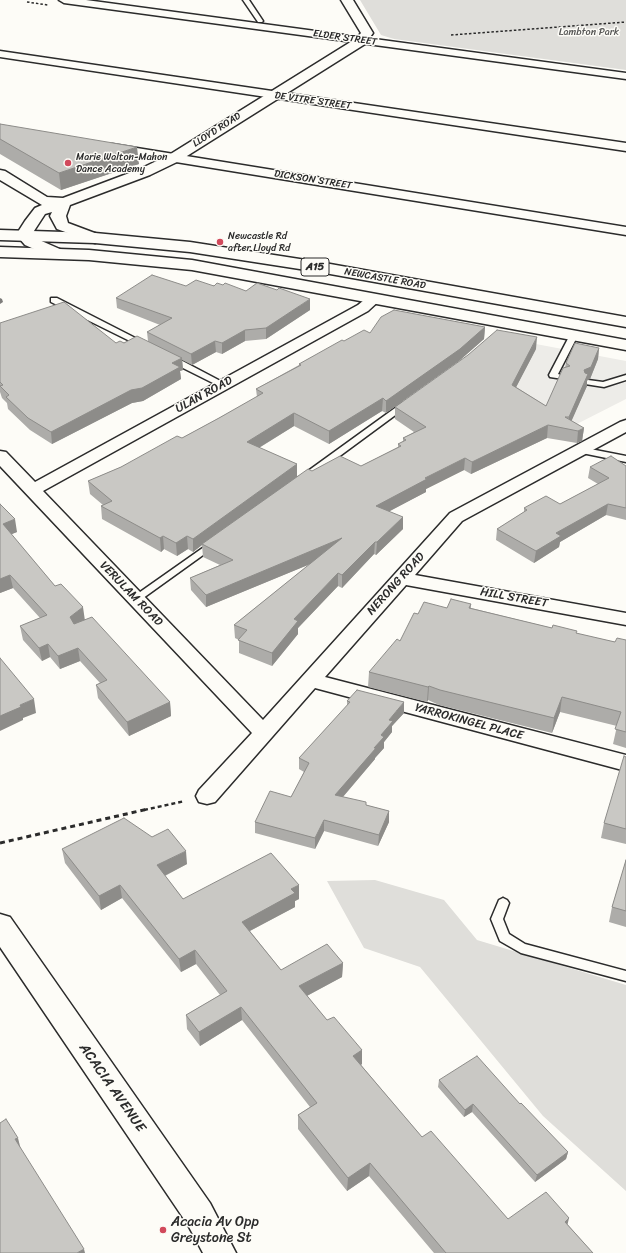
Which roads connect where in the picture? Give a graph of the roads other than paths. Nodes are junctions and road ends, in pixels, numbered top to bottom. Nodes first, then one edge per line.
1 (64, 0) edge
2 (246, 0) edge
3 (347, 0) edge
4 (116, 4) edge
5 (260, 21) dead end
6 (361, 41) junction
7 (0, 54) edge
8 (626, 76) edge
9 (272, 95) junction
10 (100, 146) edge
11 (626, 147) edge
12 (174, 158) junction
13 (0, 174) edge
14 (64, 202) junction
15 (626, 231) edge
16 (0, 235) edge
17 (24, 235) junction
18 (95, 238) junction
19 (0, 252) edge
20 (56, 253) junction
21 (374, 299) junction
22 (54, 300) dead end
23 (626, 322) edge
24 (574, 335) junction
25 (626, 344) edge
26 (563, 377) edge
27 (626, 377) edge
28 (588, 382) edge
29 (224, 385) junction
30 (411, 401) edge
31 (626, 425) edge
32 (580, 450) junction
33 (0, 456) edge
34 (626, 459) edge
35 (303, 479) edge
36 (33, 490) junction
37 (219, 539) edge
38 (401, 578) junction
39 (136, 599) junction
40 (626, 619) edge
41 (311, 680) junction
42 (263, 732) junction
43 (626, 763) edge
44 (207, 796) road end
45 (503, 903) dead end
46 (0, 925) edge
47 (626, 976) edge
48 (220, 1253) edge

1 - 4 street, ELDER STREET
2 - 5 lane
3 - 6 main road
4 - 6 street, ELDER STREET
6 - 8 street, ELDER STREET
6 - 9 main road, LLOYD ROAD
7 - 9 street, DE VITRE STREET
9 - 11 street, DE VITRE STREET
9 - 12 main road, LLOYD ROAD
10 - 12 street, DICKSON STREET
12 - 14 main road, LLOYD ROAD
12 - 15 street, DICKSON STREET
13 - 14 main road
14 - 17 main road, LLOYD ROAD
14 - 18 main road
16 - 17 main road, A15
17 - 18 main road, NEWCASTLE ROAD / A15
17 - 20 main road
18 - 23 main road, NEWCASTLE ROAD / A15
19 - 20 main road, A15
20 - 21 main road, NEWCASTLE ROAD / A15
21 - 24 main road, NEWCASTLE ROAD / A15
21 - 29 street, ULAN ROAD
22 - 29 lane
24 - 25 main road, NEWCASTLE ROAD / A15
24 - 26 lane
27 - 28 lane
29 - 36 street, ULAN ROAD
30 - 35 lane
31 - 32 street, NERONG ROAD
32 - 34 lane
32 - 38 street, NERONG ROAD
33 - 36 street, VERULAM ROAD
36 - 39 street, VERULAM ROAD
37 - 39 lane
38 - 40 street, HILL STREET
38 - 41 street, NERONG ROAD
39 - 42 street, VERULAM ROAD
41 - 42 street, NERONG ROAD
41 - 43 street, YARROKINGEL PLACE
42 - 44 street, NERONG ROAD
45 - 47 lane
46 - 48 main road, ACACIA AVENUE

